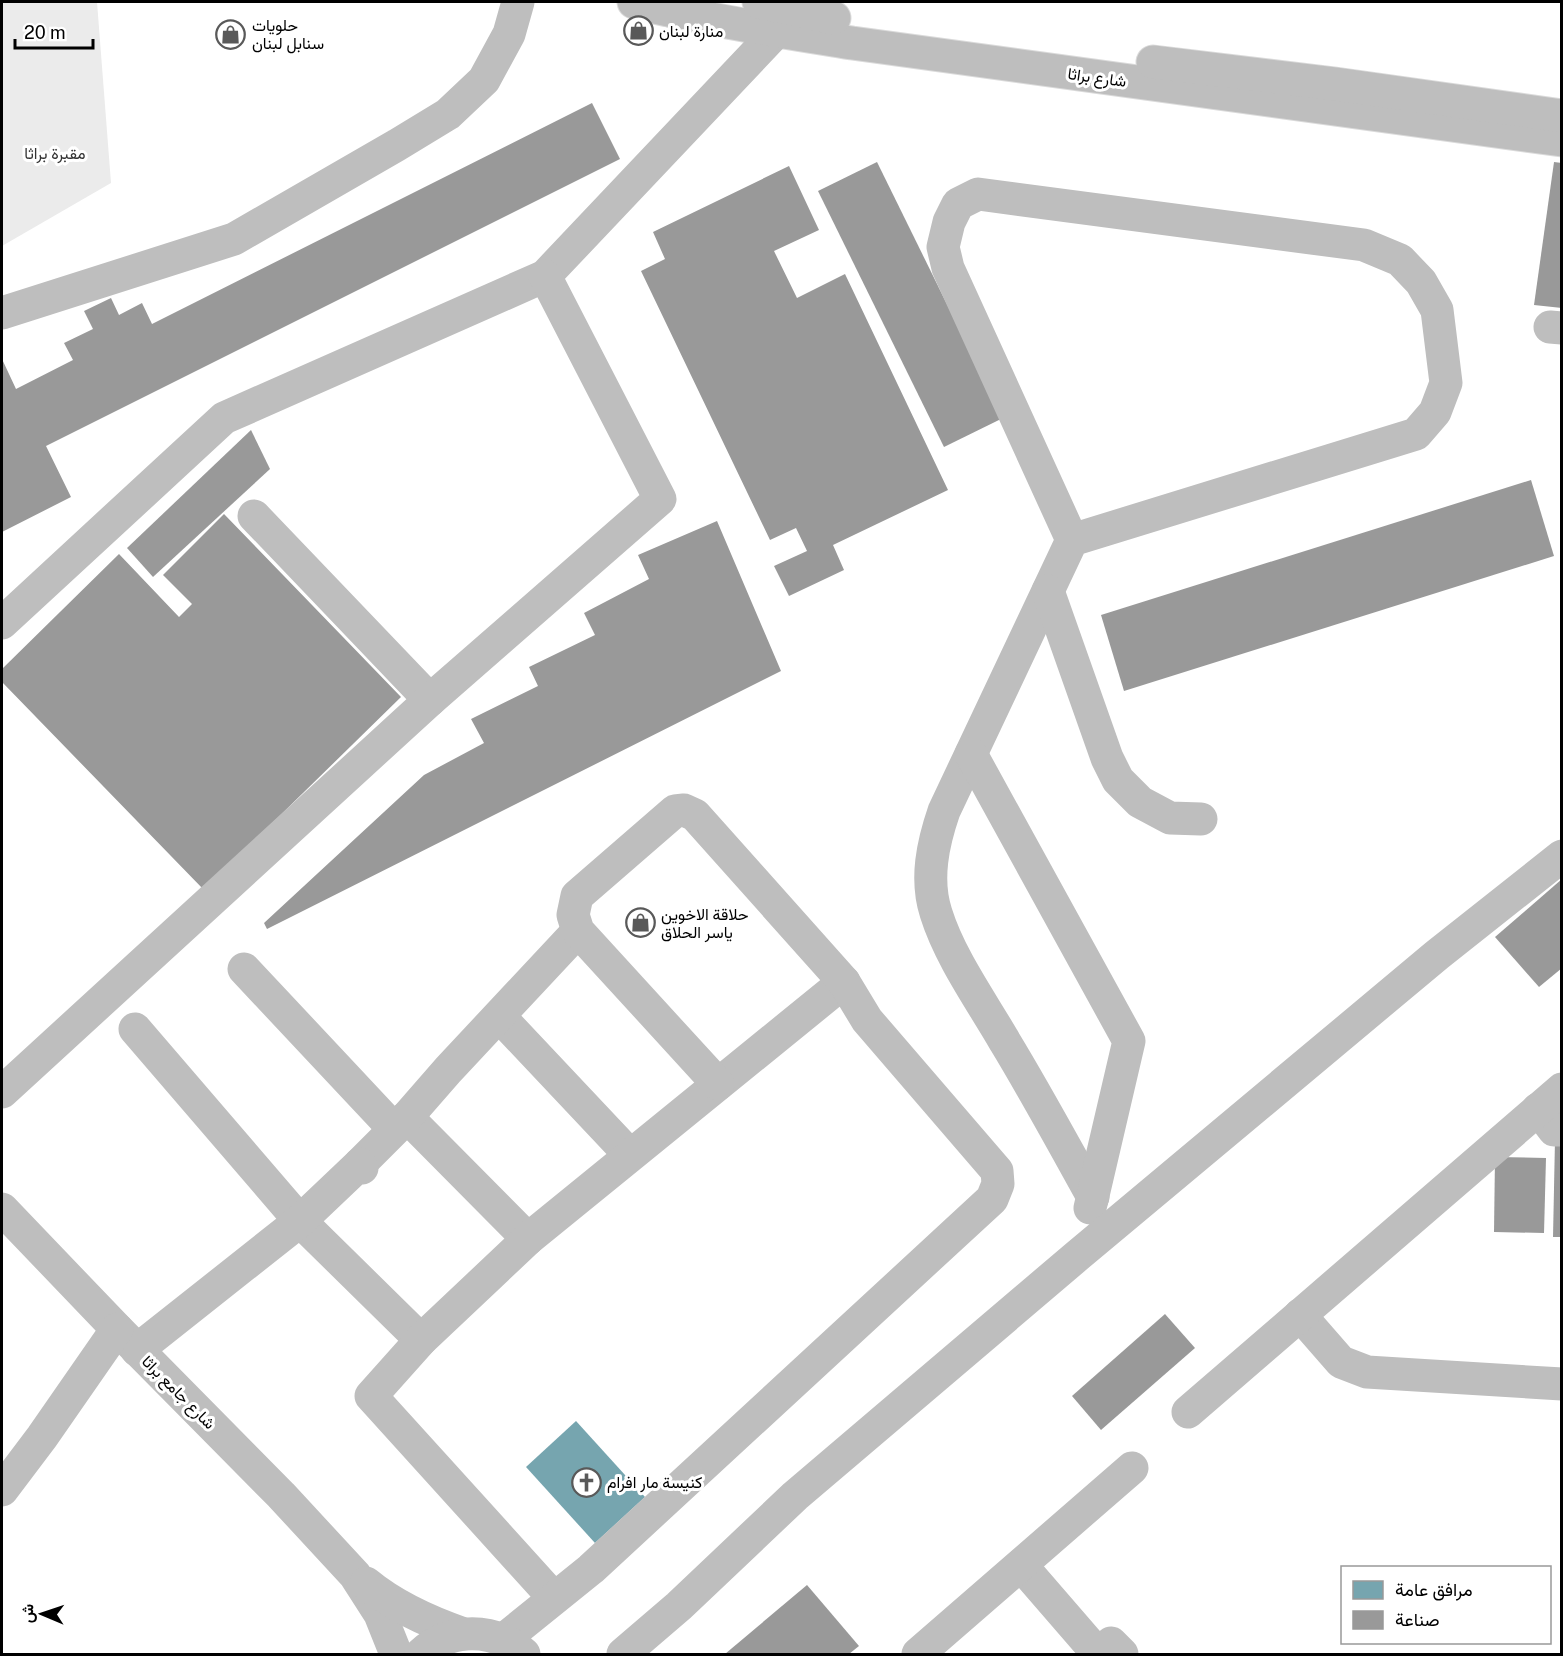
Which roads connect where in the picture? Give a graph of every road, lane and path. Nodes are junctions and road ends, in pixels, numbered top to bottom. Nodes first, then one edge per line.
1 (518, 2) edge
2 (608, 2) edge
3 (759, 2) edge
4 (647, 5) edge
5 (777, 31) junction
6 (1562, 116) edge
7 (1562, 140) edge
8 (544, 276) junction
9 (2, 313) edge
10 (254, 516) dead end
11 (1072, 540) junction
12 (1048, 591) junction
13 (2, 623) edge
14 (430, 700) junction
15 (970, 754) junction
16 (1201, 819) dead end
17 (1562, 856) edge
18 (578, 931) junction
19 (244, 969) dead end
20 (844, 982) junction
21 (499, 1016) junction
22 (135, 1029) dead end
23 (718, 1084) junction
24 (2, 1092) edge
25 (1554, 1109) edge
26 (400, 1123) junction
27 (630, 1155) junction
28 (1093, 1197) junction
29 (2, 1209) edge
30 (300, 1221) junction
31 (528, 1239) junction
32 (1077, 1257) junction
33 (1300, 1316) junction
34 (127, 1340) junction
35 (422, 1340) junction
36 (1562, 1384) edge
37 (1188, 1412) dead end
38 (1132, 1468) dead end
39 (2, 1490) edge
40 (1021, 1565) junction
41 (355, 1575) junction
42 (554, 1598) junction
43 (465, 1634) junction
44 (513, 1647) edge
45 (396, 1654) edge
46 (421, 1654) edge
47 (623, 1654) edge
48 (918, 1654) edge
49 (1122, 1654) edge

1 - 9 street
2 - 4 street, شارع براثا
3 - 6 street, شارع براثا
4 - 5 street, شارع براثا
5 - 7 street, شارع براثا
5 - 8 street
8 - 13 street
8 - 14 street
10 - 14 street
11 - 11 street
11 - 12 street
12 - 15 street
12 - 16 street
14 - 24 street
15 - 28 street
15 - 28 street
17 - 32 street
18 - 20 street
18 - 21 street
18 - 23 street
19 - 26 street
20 - 23 street
20 - 42 street
21 - 26 street
21 - 27 street
22 - 30 street
23 - 27 street
25 - 33 street
26 - 30 street
26 - 31 street
27 - 31 street
28 - 32 street
29 - 34 street, شارع جامع براثا
30 - 34 street
30 - 35 street
31 - 35 street
32 - 47 street
33 - 36 street
33 - 37 street
34 - 39 street
34 - 41 street, شارع جامع براثا
35 - 42 street
38 - 40 street
40 - 48 street
40 - 49 street
41 - 43 street, شارع جامع براثا
41 - 45 street, شارع جامع براثا
42 - 44 street
43 - 44 street
43 - 46 street

